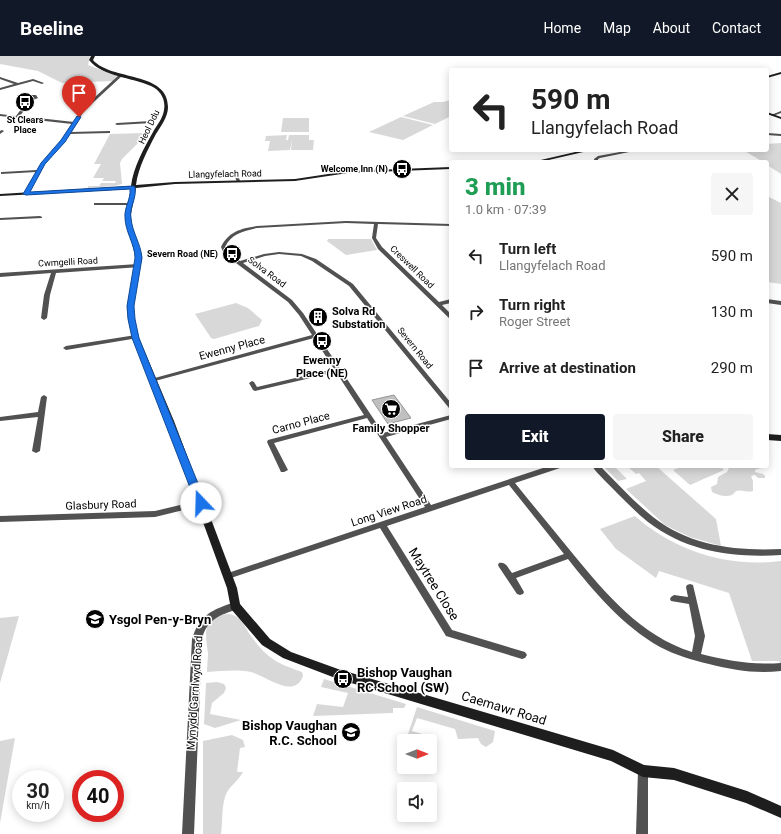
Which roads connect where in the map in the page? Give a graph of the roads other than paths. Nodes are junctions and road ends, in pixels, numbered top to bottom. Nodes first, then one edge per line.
1 (93, 56) edge
2 (781, 72) edge
3 (121, 75) junction
4 (769, 76) edge
5 (0, 78) edge
6 (42, 83) dead end
7 (18, 84) junction
8 (0, 89) edge
9 (30, 100) dead end
10 (781, 112) edge
11 (769, 114) edge
12 (0, 115) edge
13 (773, 115) junction
14 (18, 116) junction
15 (781, 118) edge
16 (151, 122) dead end
17 (74, 123) junction
18 (117, 124) dead end
19 (109, 132) dead end
20 (69, 133) junction
21 (769, 134) edge
22 (781, 135) edge
23 (581, 152) edge
24 (626, 152) edge
25 (543, 160) edge
26 (596, 160) edge
27 (449, 168) edge
28 (38, 171) junction
29 (2, 172) dead end
30 (225, 175) dead end
31 (238, 181) junction
32 (133, 187) junction
33 (26, 194) junction
34 (0, 195) edge
35 (96, 204) dead end
36 (130, 204) junction
37 (40, 217) dead end
38 (0, 219) edge
39 (376, 223) junction
40 (449, 225) edge
41 (239, 263) junction
42 (138, 266) junction
43 (54, 271) junction
44 (0, 275) edge
45 (449, 301) edge
46 (769, 301) edge
47 (781, 303) edge
48 (438, 304) junction
49 (449, 315) edge
50 (44, 318) dead end
51 (316, 336) junction
52 (136, 337) junction
53 (66, 348) dead end
54 (338, 370) junction
55 (153, 380) junction
56 (252, 383) dead end
57 (44, 397) dead end
58 (449, 405) edge
59 (42, 414) junction
60 (368, 416) junction
61 (449, 418) edge
62 (0, 419) edge
63 (381, 436) junction
64 (769, 437) edge
65 (781, 438) edge
66 (36, 451) dead end
67 (551, 468) edge
68 (598, 468) edge
69 (284, 470) dead end
70 (510, 481) junction
71 (201, 503) junction
72 (430, 509) junction
73 (0, 519) edge
74 (382, 525) junction
75 (781, 552) edge
76 (570, 555) junction
77 (502, 565) dead end
78 (228, 576) junction
79 (510, 577) junction
80 (690, 587) dead end
81 (520, 592) dead end
82 (674, 599) dead end
83 (692, 601) junction
84 (235, 606) junction
85 (522, 656) dead end
86 (696, 657) junction
87 (781, 667) edge
88 (643, 772) junction
89 (781, 812) edge
90 (188, 834) edge
91 (642, 834) edge

1 - 3 street, Heol Ddu
2 - 4 street
3 - 17 street
3 - 32 street, Heol Ddu
5 - 7 street
6 - 7 street
7 - 8 street
9 - 14 street
10 - 13 street
11 - 13 street
12 - 14 street
13 - 15 street
14 - 17 street
16 - 18 street
17 - 20 street
19 - 20 street
20 - 28 street
21 - 22 street
23 - 25 street
24 - 26 street
27 - 31 street, Llangyfelach Road
28 - 29 street
28 - 33 street
30 - 31 street
31 - 32 street, Llangyfelach Road
32 - 33 street, Llangyfelach Road
32 - 36 street
33 - 34 street, Llangyfelach Road
35 - 36 street
36 - 42 street
37 - 38 street
39 - 40 street, Solva Road
39 - 41 street, Solva Road
39 - 48 street, Creswell Road
41 - 51 street, Solva Road
41 - 58 street, Severn Road
42 - 43 street, Cwmgelli Road
42 - 52 street
43 - 44 street, Cwmgelli Road
43 - 50 street
45 - 48 street
46 - 47 street
48 - 49 street, Creswell Road
51 - 54 street, Solva Road
51 - 55 street, Ewenny Place
52 - 53 street
52 - 55 street
54 - 56 street
54 - 60 street, Solva Road
55 - 71 street
57 - 59 street
59 - 62 street
59 - 66 street
60 - 63 street, Solva Road
60 - 69 street, Carno Place
61 - 63 street
63 - 72 street, Solva Road
64 - 65 street
67 - 70 street, Long View Road
68 - 75 street
70 - 72 street, Long View Road
70 - 76 street
71 - 73 street, Glasbury Road
71 - 78 street
72 - 74 street, Long View Road
74 - 78 street, Long View Road
74 - 85 street, Maytree Close
76 - 79 street
76 - 86 street
77 - 79 street
78 - 84 street
79 - 81 street
80 - 83 street
82 - 83 street
83 - 86 street
84 - 88 street, Caemawr Road
84 - 90 street, Mynydd Garnlwyd Road
86 - 87 street
88 - 89 street, Caemawr Road
88 - 91 street

